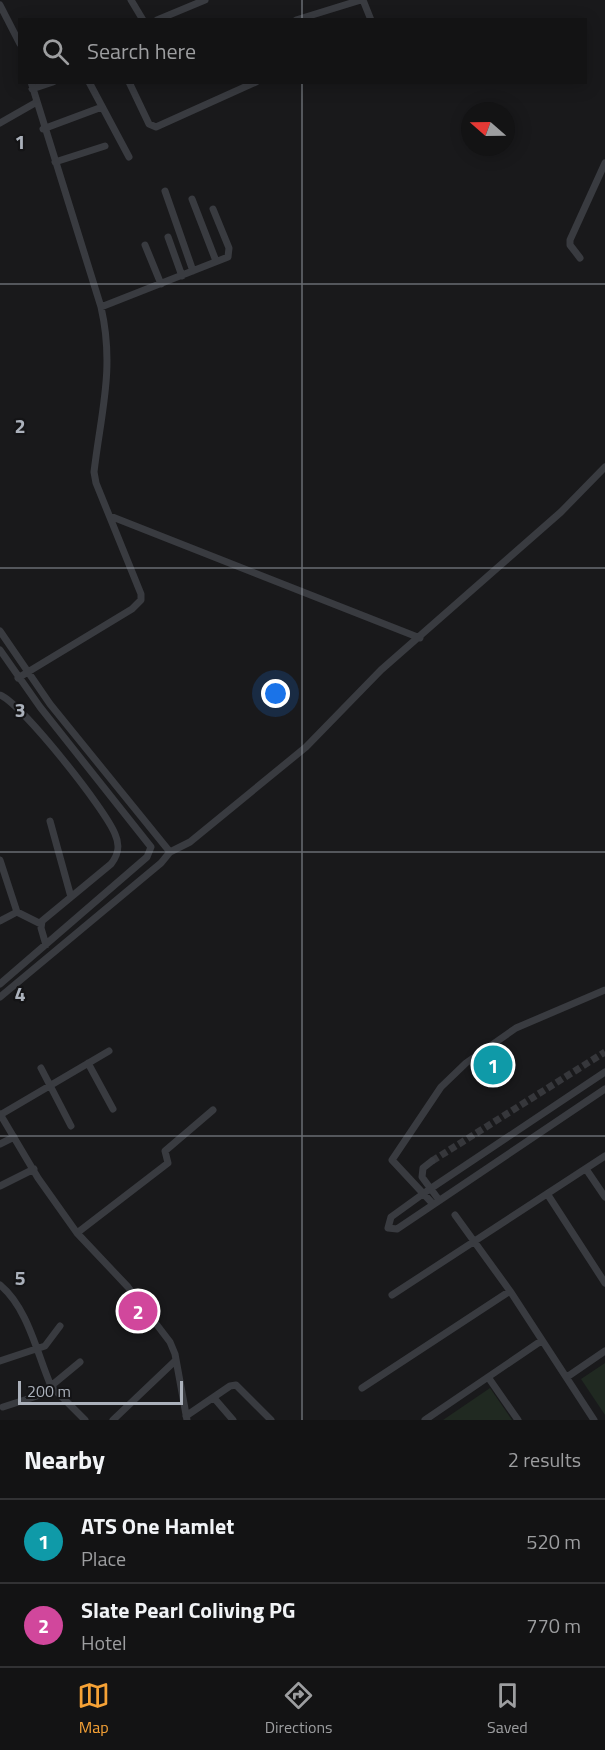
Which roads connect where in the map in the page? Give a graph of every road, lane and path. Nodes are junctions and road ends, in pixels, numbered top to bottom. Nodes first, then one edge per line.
1 (130, 0) edge
2 (205, 0) edge
3 (362, 0) edge
4 (0, 5) edge
5 (142, 18) edge
6 (162, 18) edge
7 (303, 18) edge
8 (370, 18) edge
9 (18, 40) edge
10 (90, 84) edge
11 (130, 84) edge
12 (252, 84) edge
13 (31, 86) edge
14 (35, 103) junction
15 (102, 107) junction
16 (0, 123) edge
17 (44, 129) junction
18 (105, 146) dead end
19 (129, 157) dead end
20 (55, 162) junction
21 (605, 163) edge
22 (165, 191) dead end
23 (192, 199) dead end
24 (213, 209) dead end
25 (168, 237) dead end
26 (145, 245) dead end
27 (580, 258) dead end
28 (216, 261) junction
29 (193, 271) junction
30 (182, 276) junction
31 (161, 284) junction
32 (102, 307) junction
33 (605, 467) edge
34 (110, 516) junction
35 (0, 631) edge
36 (420, 638) junction
37 (0, 650) edge
38 (32, 670) junction
39 (18, 678) junction
40 (0, 695) edge
41 (77, 753) junction
42 (63, 762) junction
43 (50, 821) dead end
44 (170, 852) junction
45 (0, 861) edge
46 (71, 897) junction
47 (17, 912) junction
48 (0, 921) edge
49 (41, 924) junction
50 (46, 945) junction
51 (0, 984) edge
52 (605, 990) edge
53 (0, 997) edge
54 (109, 1052) dead end
55 (88, 1063) junction
56 (41, 1068) dead end
57 (605, 1072) edge
58 (49, 1086) junction
59 (605, 1089) edge
60 (114, 1109) dead end
61 (213, 1110) dead end
62 (0, 1114) edge
63 (71, 1126) dead end
64 (14, 1137) junction
65 (0, 1144) edge
66 (605, 1156) edge
67 (432, 1161) tunnel mouth
68 (34, 1169) junction
69 (586, 1169) junction
70 (0, 1186) edge
71 (427, 1191) junction
72 (548, 1195) junction
73 (605, 1197) edge
74 (436, 1202) junction
75 (455, 1215) dead end
76 (77, 1233) junction
77 (475, 1240) junction
78 (605, 1282) edge
79 (0, 1286) edge
80 (510, 1291) junction
81 (392, 1295) dead end
82 (60, 1326) dead end
83 (541, 1341) junction
84 (36, 1351) junction
85 (605, 1351) edge
86 (176, 1360) junction
87 (0, 1361) edge
88 (80, 1362) dead end
89 (488, 1377) junction
90 (567, 1377) junction
91 (51, 1386) junction
92 (362, 1388) dead end
93 (0, 1397) edge
94 (214, 1398) junction
95 (1, 1408) edge
96 (187, 1418) edge
97 (86, 1420) edge
98 (113, 1420) edge
99 (233, 1420) edge
100 (271, 1420) edge
101 (425, 1420) edge
102 (518, 1420) edge
103 (594, 1420) edge

1 - 5 street
2 - 6 street
3 - 7 street
3 - 8 street
4 - 9 street
10 - 15 street
11 - 12 street
13 - 14 street
14 - 16 street
14 - 17 street
15 - 17 street
15 - 19 street
17 - 20 street
18 - 20 street
20 - 32 street
21 - 27 street
22 - 29 street
23 - 28 street
24 - 28 street
25 - 30 street
26 - 31 street
28 - 29 street
29 - 30 street
30 - 31 street
31 - 32 street
32 - 34 street
33 - 36 street
34 - 36 street
34 - 38 street
35 - 38 street
36 - 44 street
37 - 39 street
38 - 39 street
38 - 44 street
39 - 41 street
40 - 42 street
41 - 42 street
41 - 50 street
42 - 46 street
43 - 46 street
44 - 53 street
45 - 47 street
46 - 49 street
47 - 48 street
47 - 49 street
49 - 50 street
50 - 51 street
52 - 71 street
54 - 55 street
55 - 58 street
55 - 60 street
56 - 58 street
57 - 71 street
58 - 62 street
58 - 63 street
59 - 74 street
61 - 76 street
62 - 64 street
64 - 65 street
64 - 68 street
66 - 69 street
67 - 71 street
68 - 70 street
68 - 76 street
69 - 72 street
69 - 73 street
71 - 74 street
71 - 74 street
72 - 77 street
72 - 78 street
75 - 77 street
76 - 86 street
77 - 80 street
77 - 81 street
79 - 84 street
80 - 83 street
80 - 92 street
82 - 84 street
83 - 89 street
83 - 90 street
84 - 87 street
84 - 91 street
85 - 90 street
86 - 96 street
86 - 98 street
88 - 91 street
89 - 101 street
89 - 102 street
90 - 103 street
91 - 95 street
91 - 97 street
93 - 95 street
94 - 96 street
94 - 99 street
94 - 100 street

